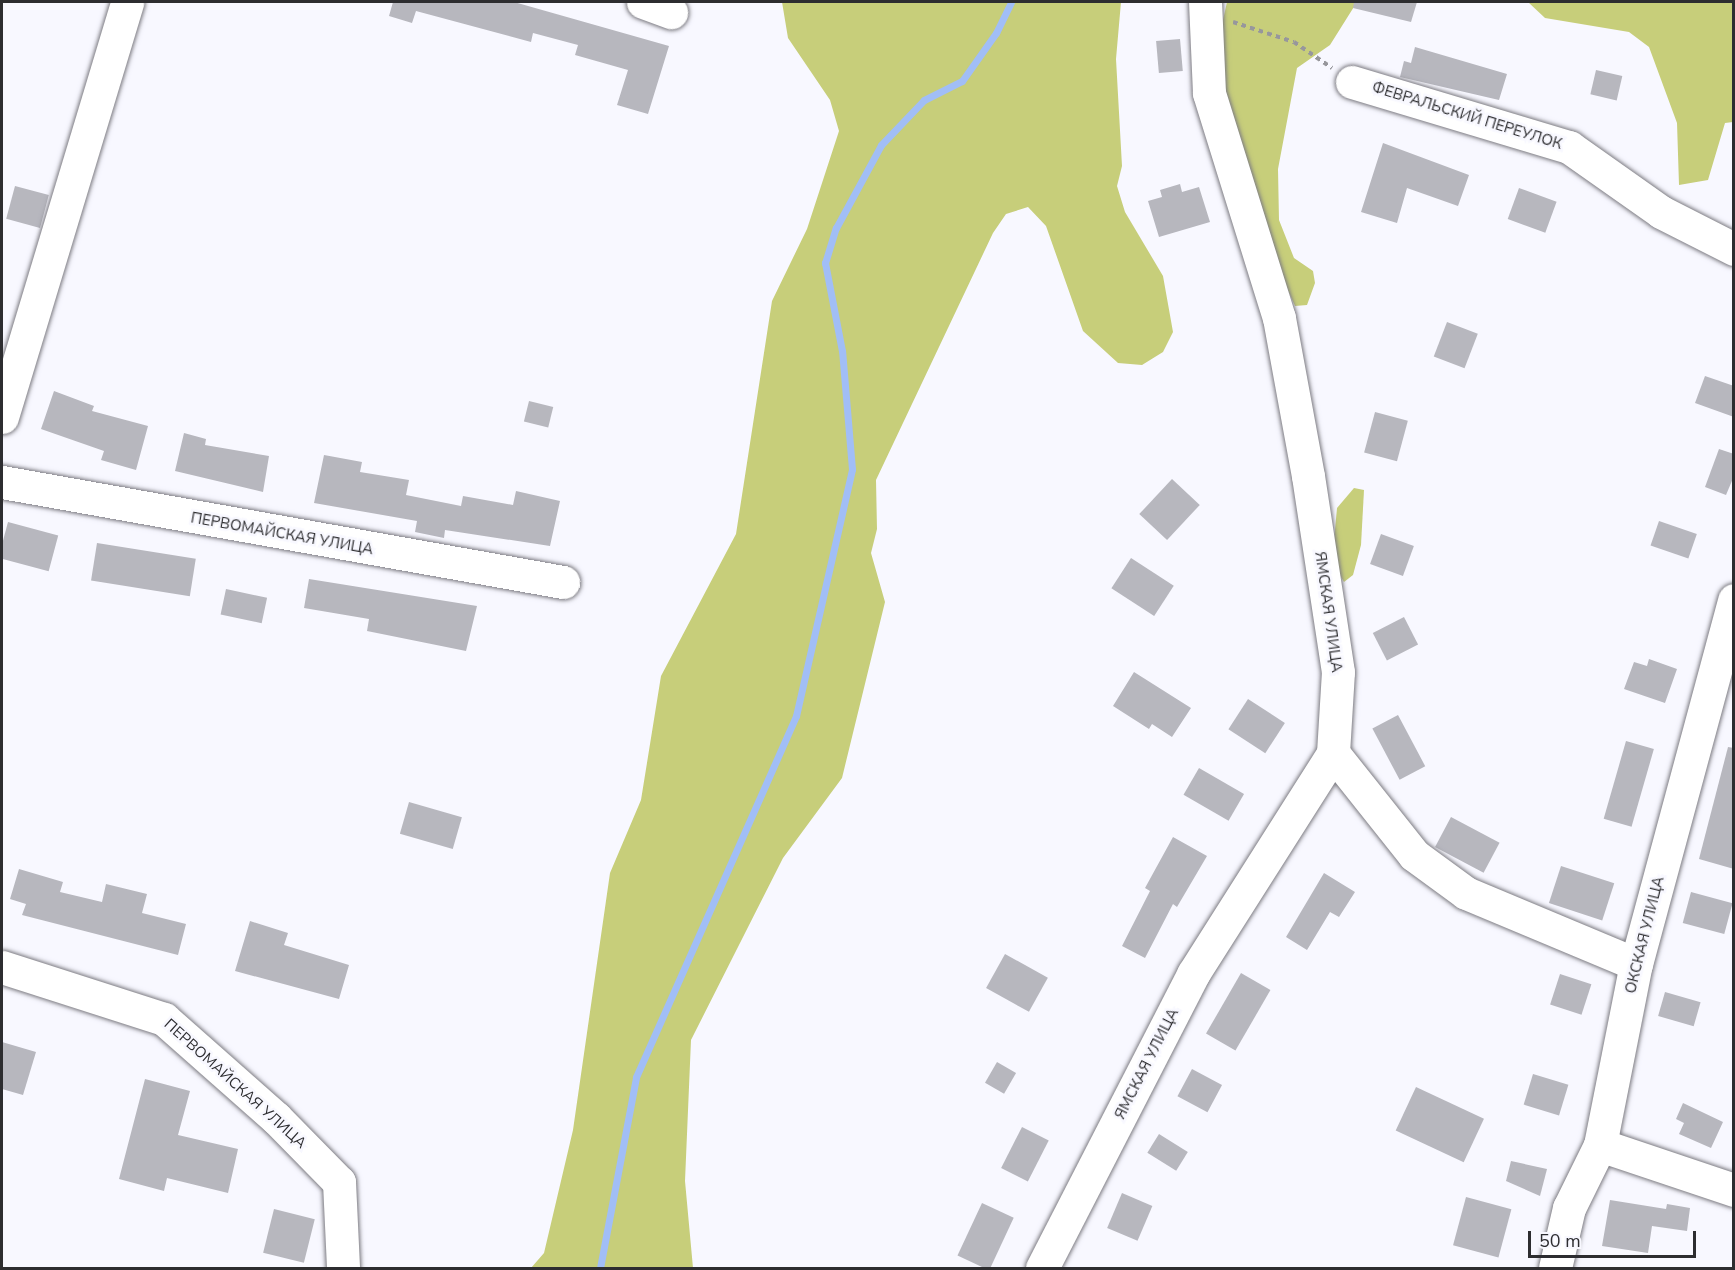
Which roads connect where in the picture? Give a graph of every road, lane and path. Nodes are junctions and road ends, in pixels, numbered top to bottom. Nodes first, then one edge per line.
1 (127, 2) edge
2 (1204, 7) edge
3 (1352, 82) joint
4 (1734, 249) edge
5 (2, 417) edge
6 (2, 482) edge
7 (563, 582) dead end
8 (1734, 600) edge
9 (1333, 753) junction
10 (1636, 964) junction
11 (2, 967) edge
12 (1600, 1145) junction
13 (1734, 1190) edge
14 (343, 1269) edge
15 (1042, 1269) edge
16 (1555, 1269) edge

1 - 5 street
2 - 3 path
2 - 9 street, ЯМСКАЯ УЛИЦА
3 - 4 street, ФЕВРАЛЬСКИЙ ПЕРЕУЛОК
6 - 7 street, ПЕРВОМАЙСКАЯ УЛИЦА
8 - 10 street, ОКСКАЯ УЛИЦА
9 - 10 street
9 - 15 street, ЯМСКАЯ УЛИЦА
10 - 12 street, ОКСКАЯ УЛИЦА
11 - 14 street, ПЕРВОМАЙСКАЯ УЛИЦА
12 - 13 street
12 - 16 street, ОКСКАЯ УЛИЦА

